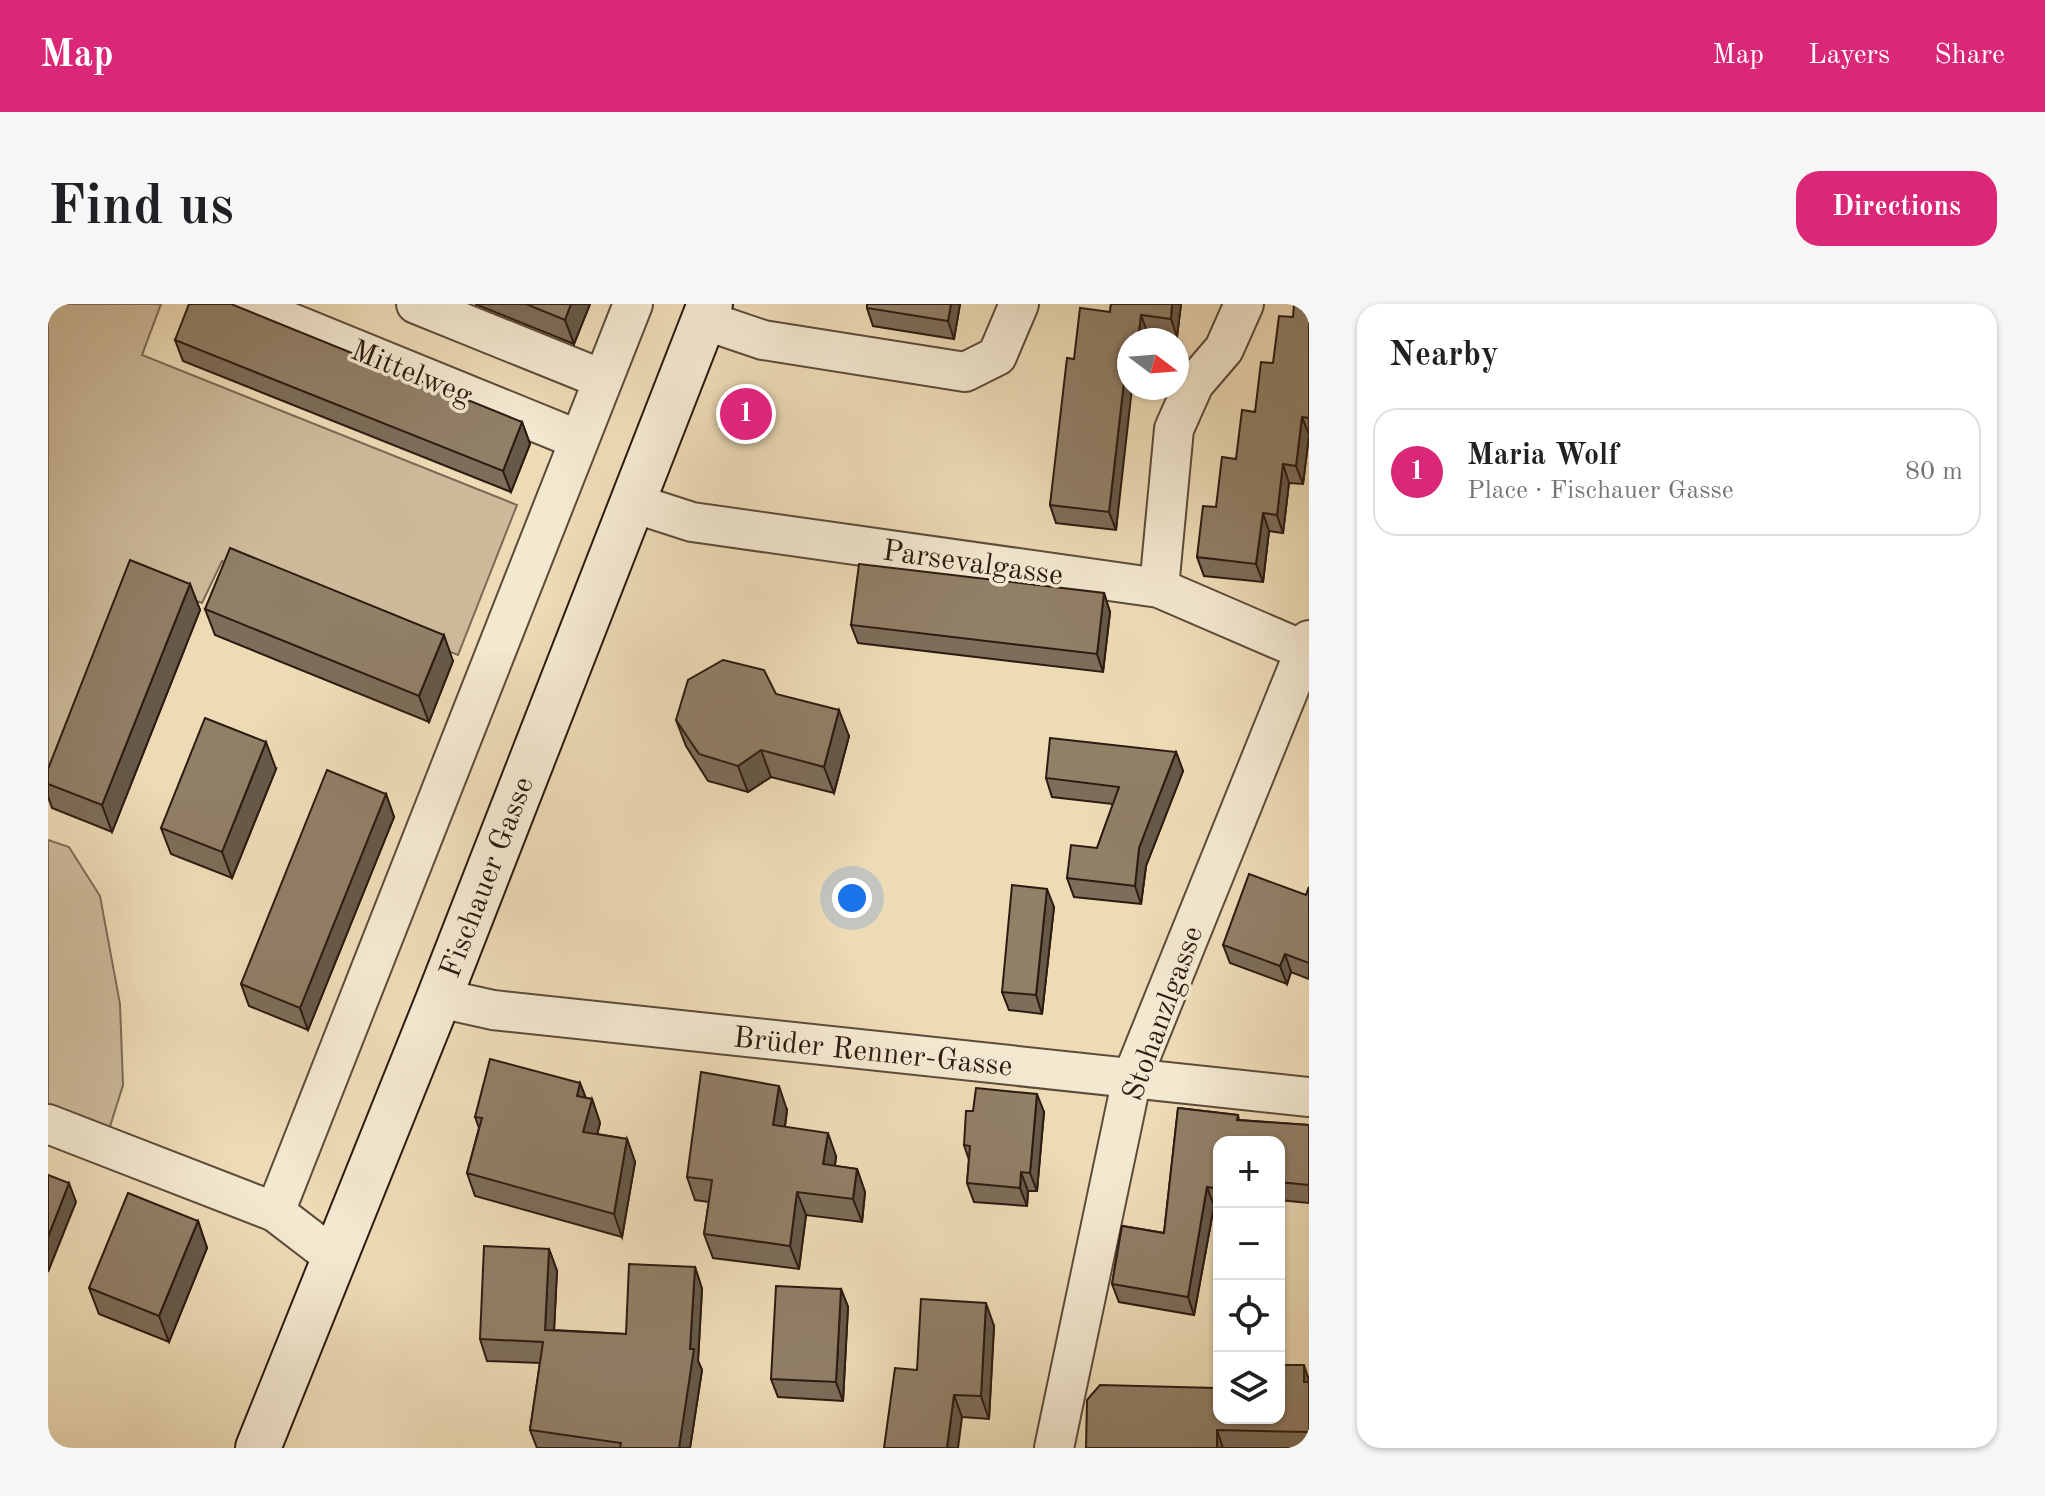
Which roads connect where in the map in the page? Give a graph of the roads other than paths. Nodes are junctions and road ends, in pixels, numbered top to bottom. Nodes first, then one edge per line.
1 (245, 304) edge
2 (416, 304) edge
3 (633, 304) edge
4 (1019, 304) edge
5 (1244, 304) edge
6 (707, 312) edge
7 (602, 379) junction
8 (579, 440) junction
9 (633, 503) junction
10 (1159, 588) junction
11 (1307, 645) edge
12 (439, 998) junction
13 (1132, 1078) junction
14 (1309, 1097) edge
15 (48, 1124) edge
16 (275, 1212) junction
17 (335, 1258) junction
18 (258, 1448) edge
19 (1054, 1448) edge

1 - 8 street, Mittelweg
2 - 7 street
3 - 7 street
4 - 6 street
5 - 10 street
6 - 9 main road, Fischauer Gasse
7 - 8 street
8 - 16 street
9 - 10 street, Parsevalgasse
9 - 12 main road, Fischauer Gasse
10 - 11 street, Parsevalgasse
11 - 13 street, Stohanzlgasse
12 - 13 street, Brüder Renner-Gasse
12 - 17 main road, Fischauer Gasse
13 - 14 street, Brüder Renner-Gasse
13 - 19 street, Stohanzlgasse
15 - 16 street
16 - 17 street
17 - 18 main road, Fischauer Gasse

